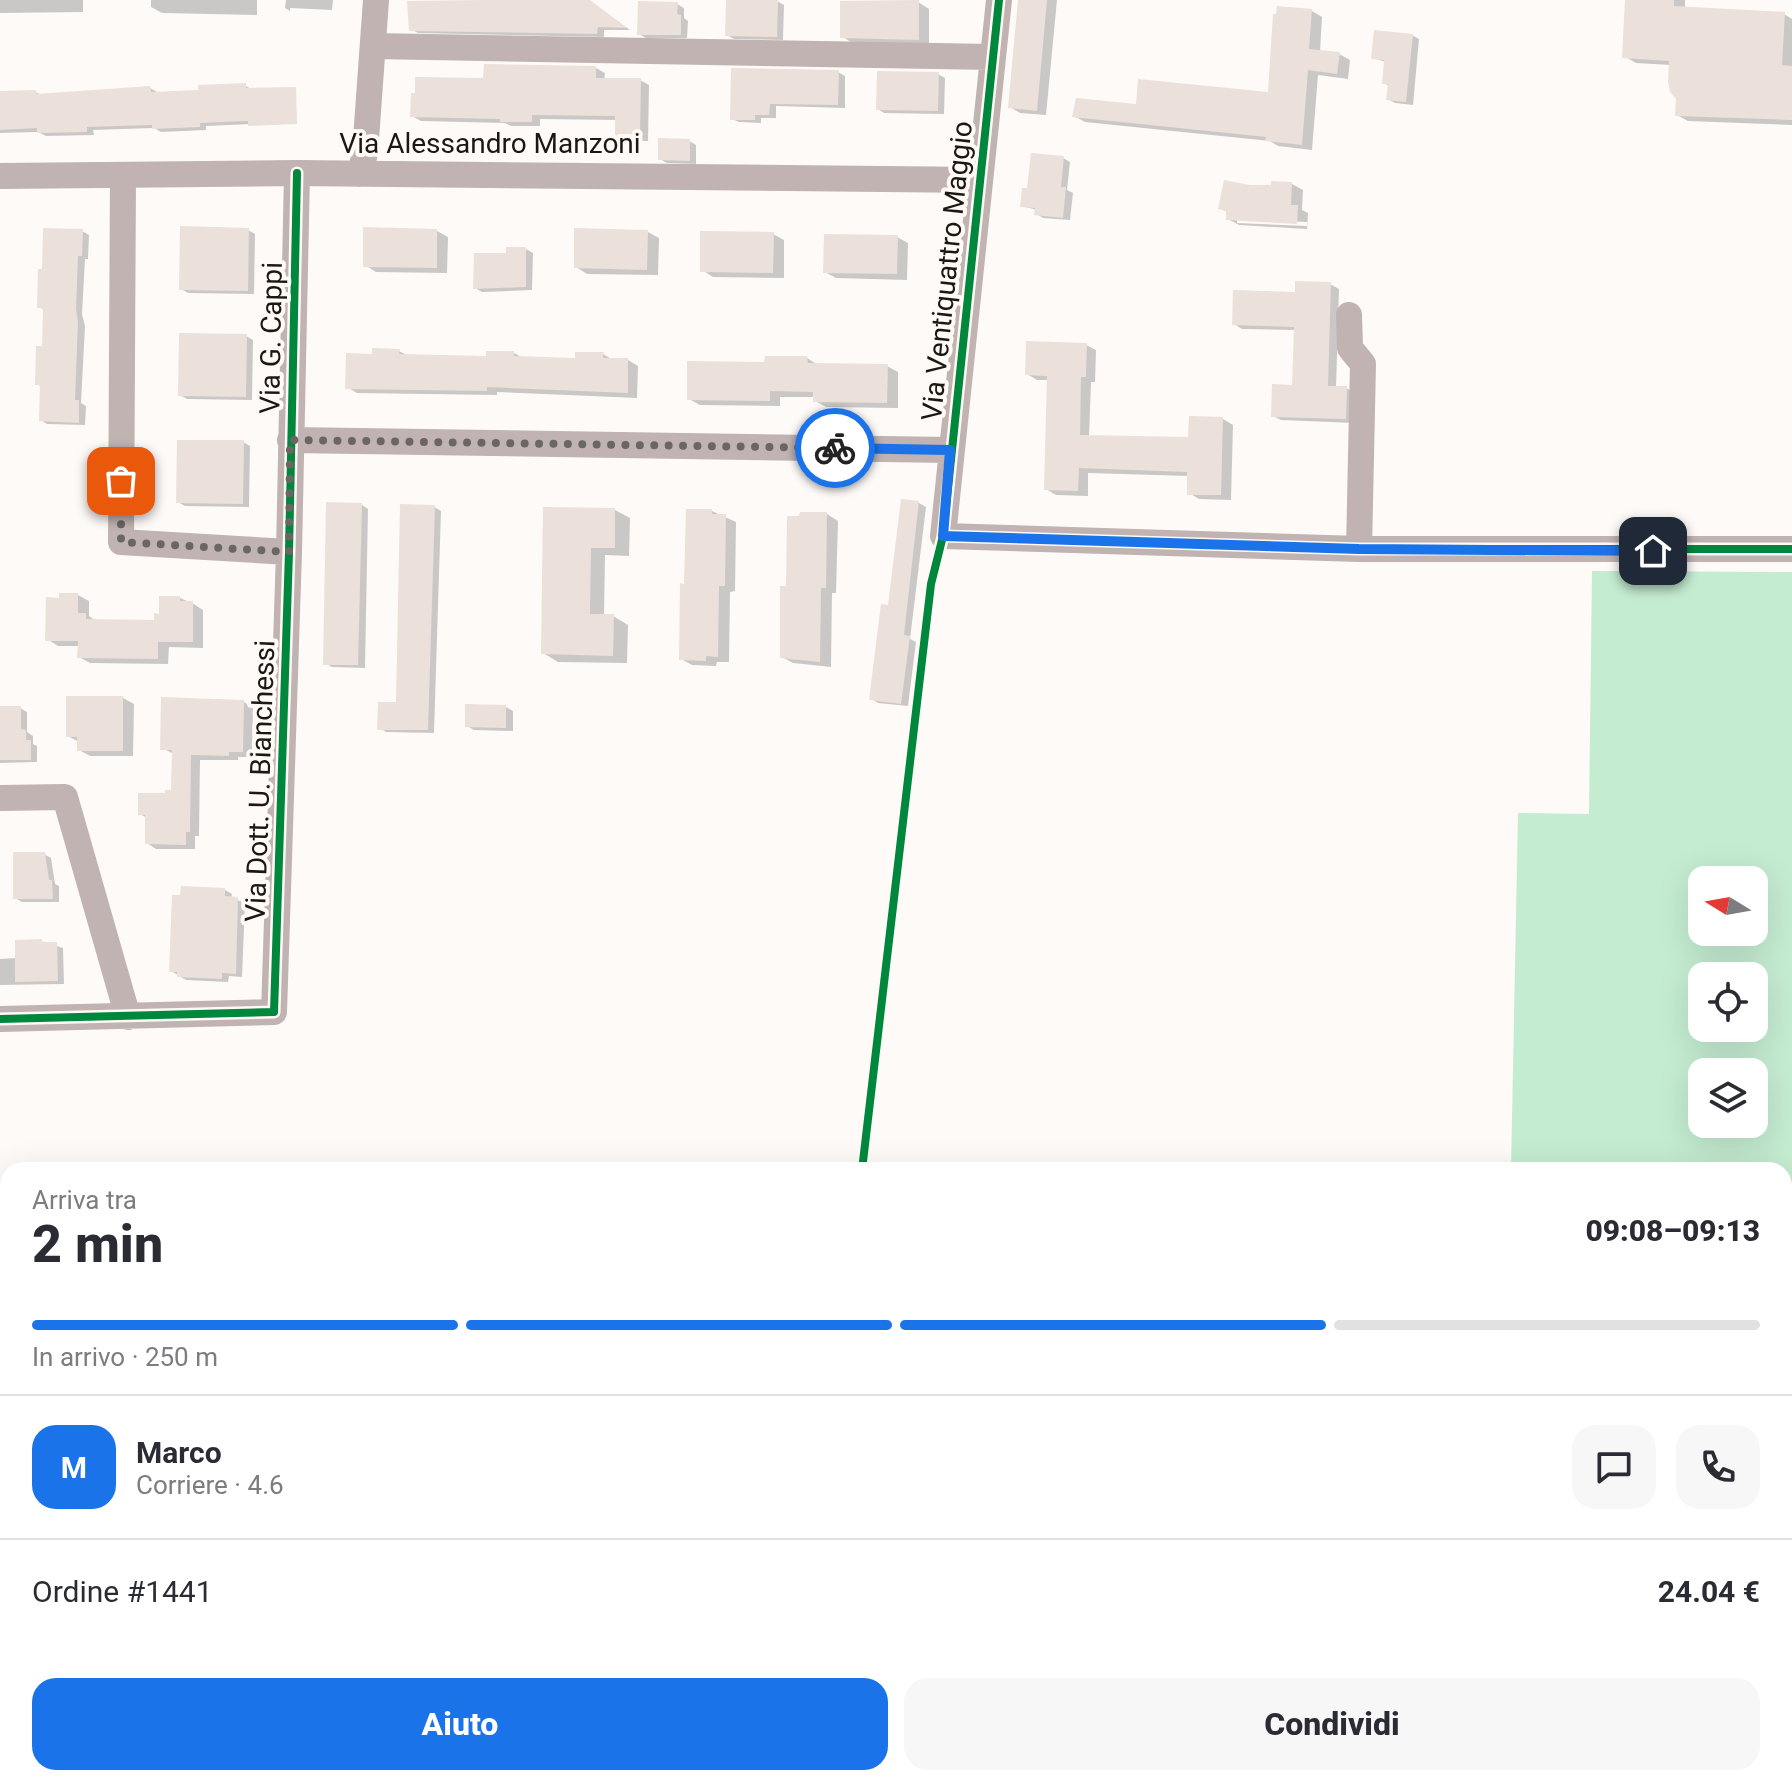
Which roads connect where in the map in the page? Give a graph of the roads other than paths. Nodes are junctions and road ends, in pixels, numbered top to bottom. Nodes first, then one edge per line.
1 (376, 0) edge
2 (999, 0) edge
3 (373, 46) junction
4 (992, 57) junction
5 (297, 173) junction
6 (360, 174) junction
7 (123, 175) junction
8 (0, 176) edge
9 (979, 180) junction
10 (1349, 315) dead end
11 (290, 440) junction
12 (950, 450) junction
13 (1359, 549) junction
14 (1792, 549) edge
15 (289, 552) junction
16 (0, 798) edge
17 (128, 1017) junction
18 (0, 1019) edge

1 - 3 street
2 - 4 street, Via Ventiquattro Maggio
3 - 4 street
3 - 6 street
4 - 9 street, Via Ventiquattro Maggio
5 - 6 street, Via Alessandro Manzoni
5 - 7 street, Via Alessandro Manzoni
5 - 11 street, Via G. Cappi
6 - 9 street, Via Alessandro Manzoni
7 - 8 street, Via Alessandro Manzoni
7 - 15 street
9 - 12 street, Via Ventiquattro Maggio
10 - 13 street
11 - 12 street, Via G. Cappi
11 - 15 street, Via G. Cappi
12 - 13 street, Via Ventiquattro Maggio
13 - 14 street, Via Ventiquattro Maggio
15 - 17 street, Via Dott. U. Bianchessi
16 - 17 street
17 - 18 street

